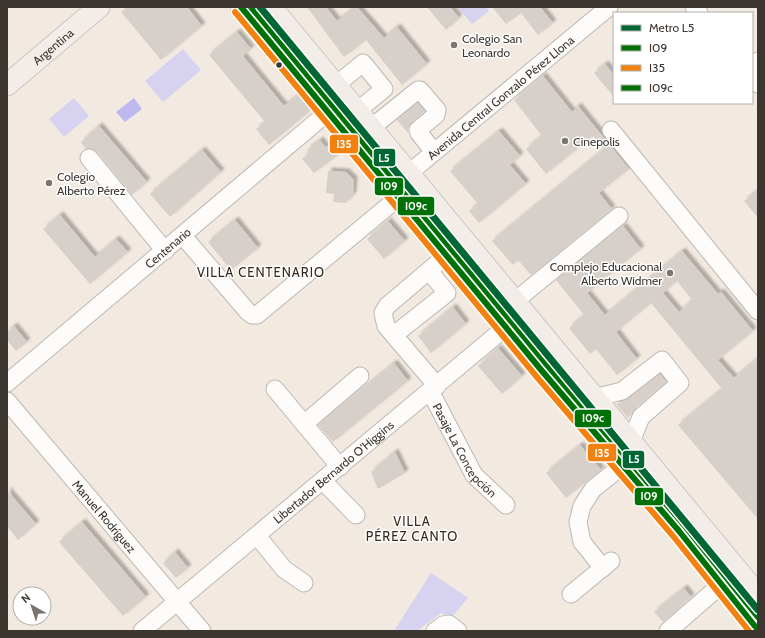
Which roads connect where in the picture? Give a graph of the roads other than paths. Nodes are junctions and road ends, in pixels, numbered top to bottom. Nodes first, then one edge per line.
1 (99, 7) edge
2 (241, 7) edge
3 (271, 7) edge
4 (609, 7) edge
5 (7, 85) edge
6 (336, 85) junction
7 (357, 111) junction
8 (328, 112) junction
9 (371, 128) junction
10 (611, 130) dead end
11 (434, 152) junction
12 (89, 158) dead end
13 (409, 174) junction
14 (395, 193) junction
15 (619, 216) dead end
16 (183, 236) junction
17 (165, 251) junction
18 (446, 256) junction
19 (429, 271) junction
20 (519, 307) junction
21 (758, 311) edge
22 (506, 328) junction
23 (394, 335) junction
24 (360, 376) dead end
25 (7, 383) edge
26 (433, 388) junction
27 (275, 389) dead end
28 (594, 398) junction
29 (7, 400) edge
30 (304, 424) junction
31 (631, 442) junction
32 (622, 466) junction
33 (340, 467) junction
34 (323, 481) junction
35 (506, 505) dead end
36 (356, 515) dead end
37 (257, 536) junction
38 (304, 583) dead end
39 (723, 583) junction
40 (571, 594) dead end
41 (758, 595) edge
42 (177, 602) junction
43 (758, 630) edge
44 (142, 631) edge
45 (202, 631) edge
46 (434, 631) edge
47 (458, 631) edge
48 (668, 631) edge

1 - 5 main road, Argentina
2 - 8 main road
3 - 6 main road
4 - 11 street, Avenida Central Gonzalo Pérez Llona
6 - 7 main road
6 - 7 street
7 - 9 main road
8 - 14 main road
8 - 16 street, Centenario
9 - 11 street
9 - 13 main road
10 - 21 street
11 - 13 street, Avenida Central Gonzalo Pérez Llona
12 - 17 street
13 - 14 street, Avenida Central Gonzalo Pérez Llona
13 - 20 main road
14 - 16 street, Avenida Central Gonzalo Pérez Llona
14 - 18 main road
15 - 20 street, Libertador Bernardo O'Higgins
16 - 17 street, Centenario
17 - 25 street, Centenario
18 - 19 street, Pasaje La Concepción
18 - 22 main road
19 - 23 street, Pasaje La Concepción
19 - 23 street
20 - 22 street, Libertador Bernardo O'Higgins
20 - 28 main road
22 - 26 street, Libertador Bernardo O'Higgins
22 - 32 main road
23 - 26 street, Pasaje La Concepción
24 - 30 street
26 - 33 street, Libertador Bernardo O'Higgins
26 - 35 street, Pasaje La Concepción
27 - 30 street
28 - 31 main road
28 - 31 street
29 - 42 street, Manuel Rodríguez
30 - 33 street
31 - 41 main road
32 - 39 main road
32 - 40 street
33 - 34 street, Libertador Bernardo O'Higgins
34 - 36 street
34 - 37 street, Libertador Bernardo O'Higgins
37 - 38 street
37 - 42 street, Libertador Bernardo O'Higgins
39 - 43 main road
39 - 48 street
42 - 44 street, Libertador Bernardo O'Higgins
42 - 45 street, Manuel Rodríguez
46 - 47 street

